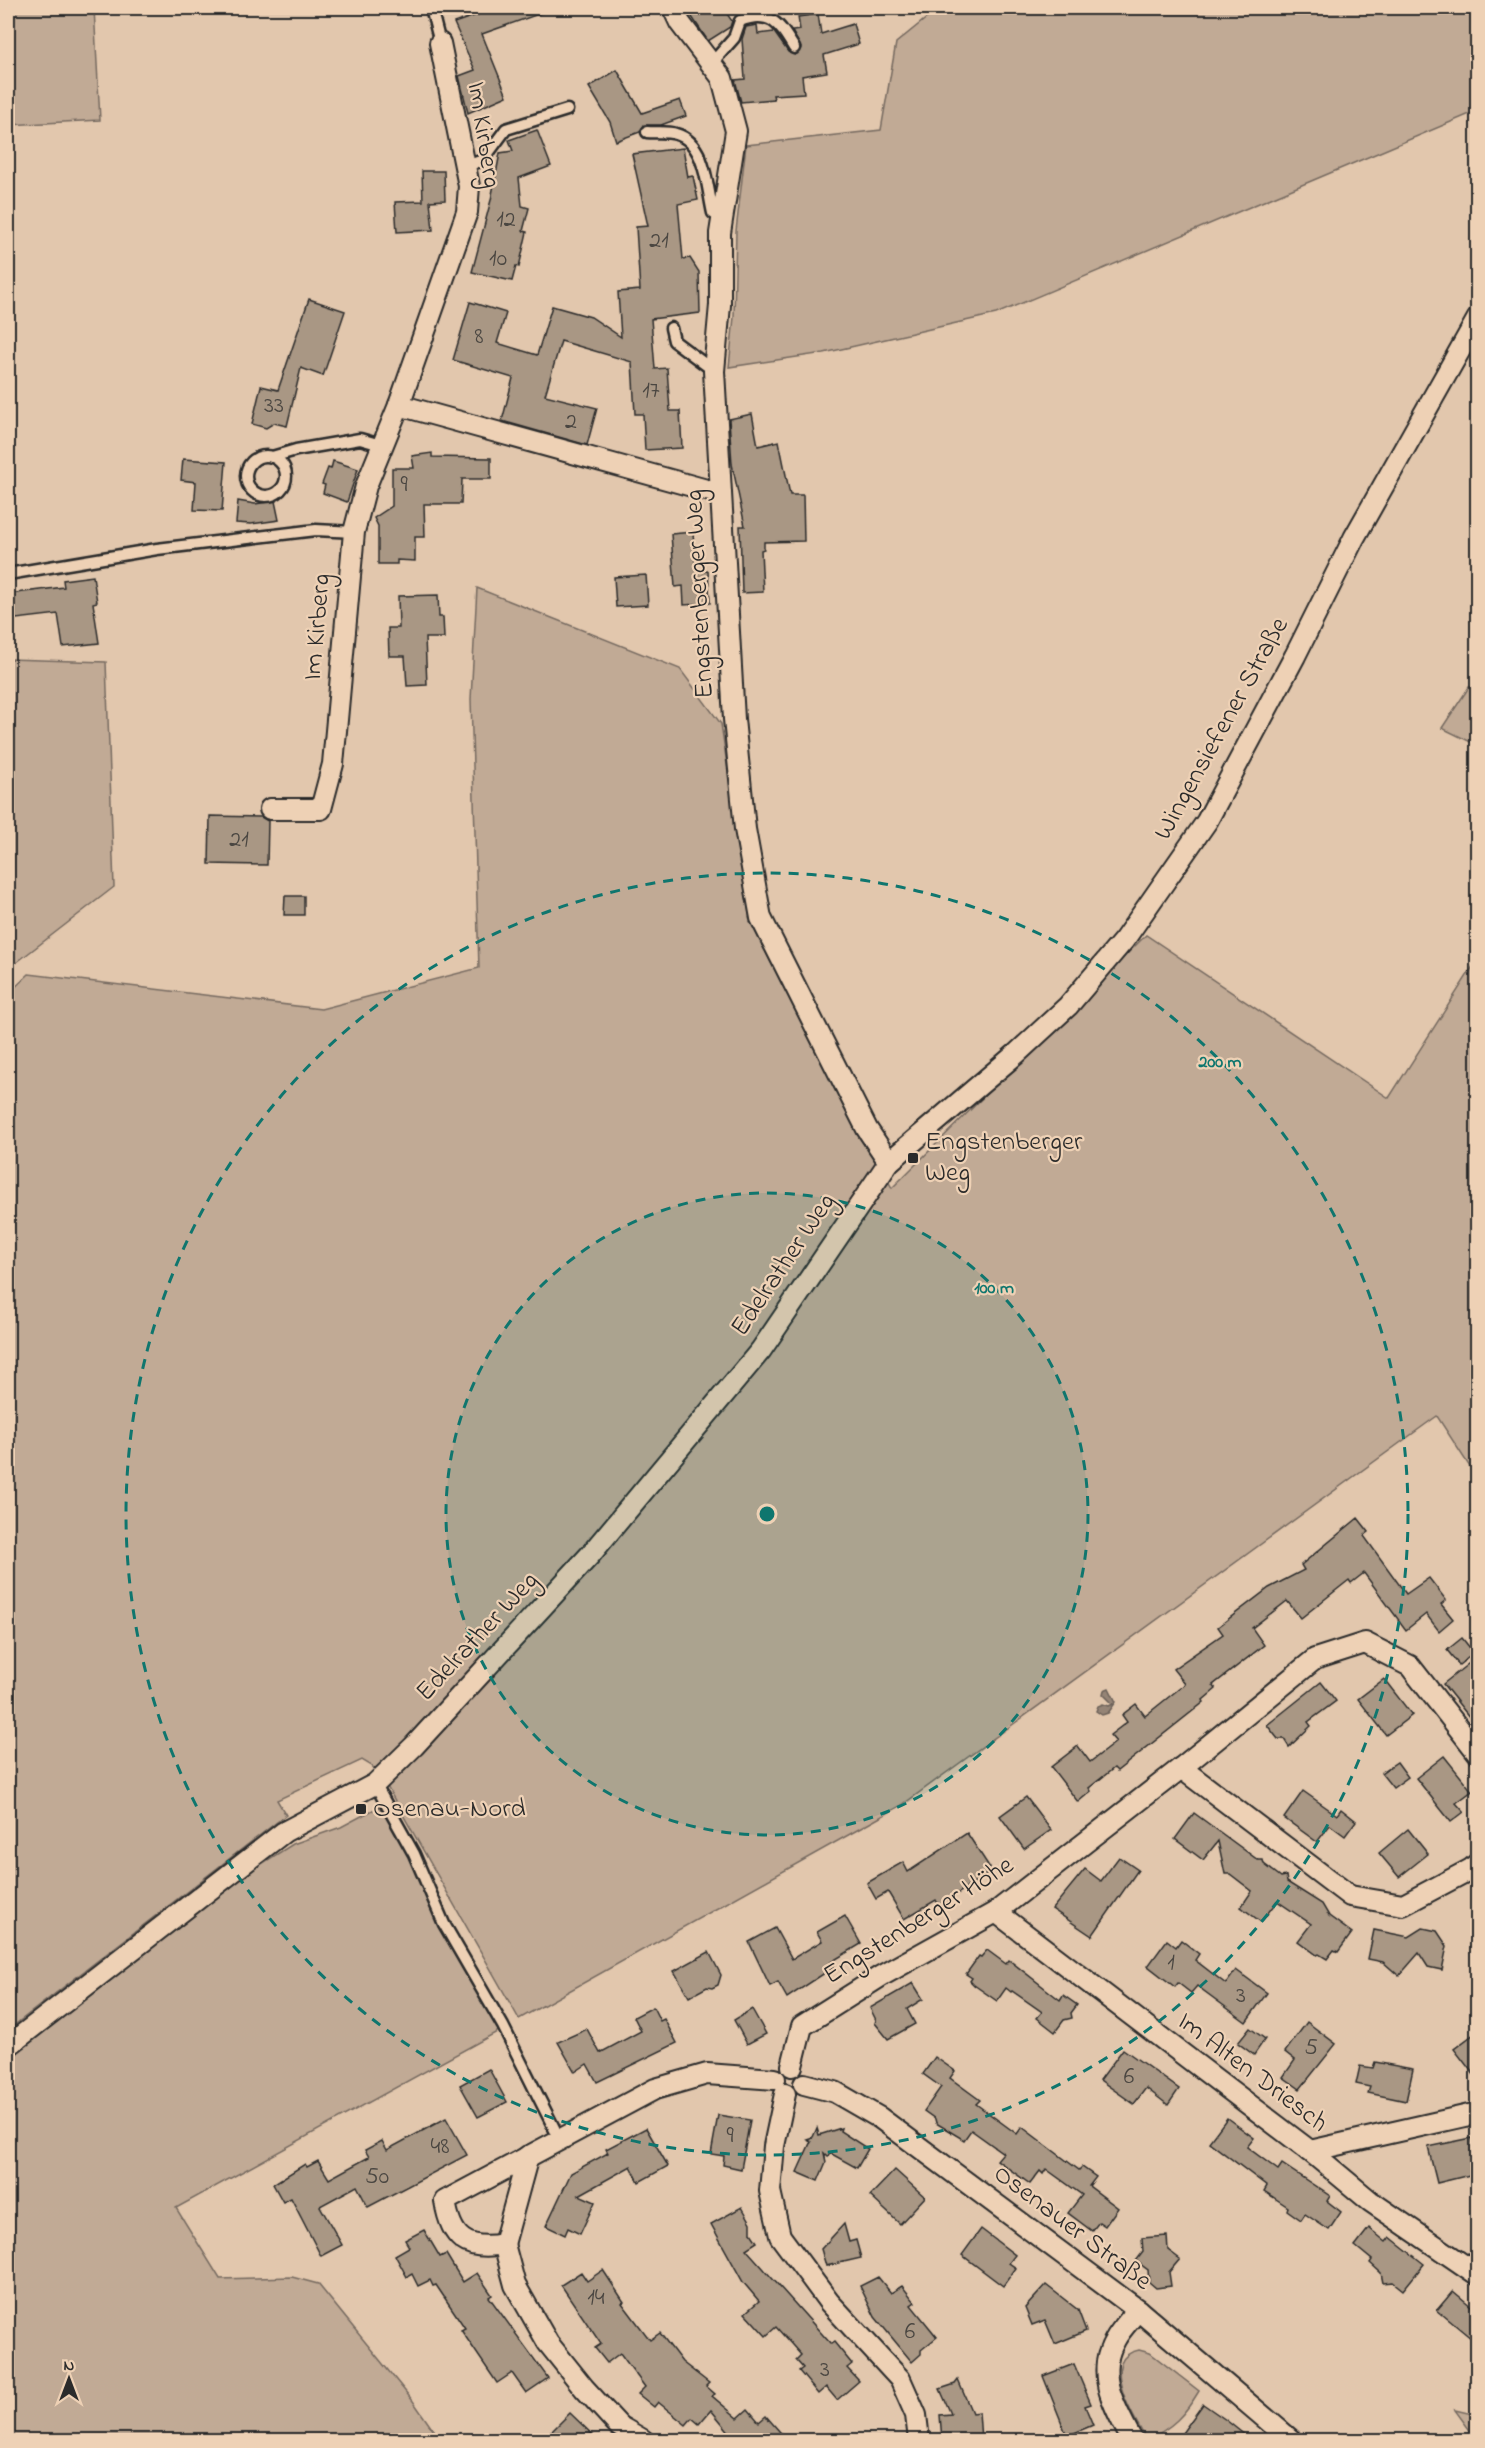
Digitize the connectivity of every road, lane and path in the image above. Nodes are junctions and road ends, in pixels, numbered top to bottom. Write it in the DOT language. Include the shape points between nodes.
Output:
graph roads {
  1 [pos="431,8"];
  2 [pos="674,8"];
  3 [pos="440,43"];
  4 [pos="794,48"];
  5 [pos="711,64"];
  6 [pos="567,110"];
  7 [pos="647,132"];
  8 [pos="464,167"];
  9 [pos="722,219"];
  10 [pos="1478,318"];
  11 [pos="671,328"];
  12 [pos="714,371"];
  13 [pos="399,405"];
  14 [pos="381,445"];
  15 [pos="272,457"];
  16 [pos="721,494"];
  17 [pos="354,532"];
  18 [pos="8,573"];
  19 [pos="270,809"];
  20 [pos="889,1162"];
  21 [pos="1478,1754"];
  22 [pos="1181,1768"];
  23 [pos="375,1784"];
  24 [pos="1478,1863"];
  25 [pos="996,1912"];
  26 [pos="8,2046"];
  27 [pos="792,2066"];
  28 [pos="804,2084"];
  29 [pos="780,2087"];
  30 [pos="1478,2113"];
  31 [pos="560,2140"];
  32 [pos="1310,2151"];
  33 [pos="528,2156"];
  34 [pos="504,2244"];
  35 [pos="1478,2275"];
  36 [pos="1138,2310"];
  37 [pos="643,2440"];
  38 [pos="919,2440"];
  39 [pos="1132,2440"];
  40 [pos="1291,2440"];
  1 -- 3 [label="lane"];
  2 -- 5 [label="street, Engstenberger Weg" via="680,23"];
  3 -- 8 [label="street, Im Kirberg"];
  4 -- 5 [label="lane" via="779,24 769,18 748,18 741,21 734,38"];
  5 -- 9 [label="street, Engstenberger Weg" via="722,78 736,131"];
  6 -- 8 [label="lane" via="506,129 483,159"];
  7 -- 9 [label="lane" via="677,134 698,151 713,213"];
  8 -- 13 [label="street, Im Kirberg" via="469,186 467,212"];
  9 -- 12 [label="street, Engstenberger Weg"];
  10 -- 20 [label="street, Wingensiefener Straße" via="1354,538 1208,821 1124,940 1068,1006"];
  11 -- 12 [label="lane" via="674,341"];
  12 -- 16 [label="street, Engstenberger Weg"];
  13 -- 14 [label="street, Im Kirberg"];
  13 -- 16 [label="street"];
  14 -- 15 [label="lane" via="360,440"];
  14 -- 17 [label="street, Im Kirberg"];
  16 -- 20 [label="street, Engstenberger Weg" via="734,719 745,829 761,918 867,1130"];
  17 -- 18 [label="lane" via="304,531"];
  17 -- 19 [label="street, Im Kirberg" via="333,764 321,809"];
  20 -- 23 [label="street, Edelrather Weg" via="760,1350 590,1555"];
  21 -- 22 [label="street, Engstenberger Höhe" via="1410,1666 1365,1643 1315,1659"];
  22 -- 24 [label="street" via="1350,1896 1403,1905"];
  22 -- 25 [label="street, Engstenberger Höhe"];
  23 -- 26 [label="street, Edelrather Weg" via="284,1832"];
  23 -- 31 [label="lane" via="414,1854 444,1924 503,2026"];
  25 -- 27 [label="street, Engstenberger Höhe" via="881,1976 802,2026"];
  25 -- 32 [label="street, Im Alten Driesch"];
  27 -- 28 [label="street" via="803,2074"];
  27 -- 29 [label="street" via="780,2069"];
  28 -- 29 [label="street" via="797,2093"];
  28 -- 36 [label="street, Osenauer Straße" via="835,2092 880,2118"];
  29 -- 31 [label="street" via="706,2074 655,2089"];
  29 -- 38 [label="street" via="770,2191 780,2236 829,2302 900,2379 916,2415"];
  30 -- 32 [label="street"];
  31 -- 33 [label="street"];
  32 -- 35 [label="street, Im Alten Driesch" via="1370,2201"];
  33 -- 34 [label="street"];
  33 -- 34 [label="street" via="445,2201 448,2220 458,2236 472,2246"];
  34 -- 37 [label="street" via="515,2285 548,2343 619,2426"];
  36 -- 39 [label="street" via="1114,2341 1106,2368 1109,2395"];
  36 -- 40 [label="street, Osenauer Straße"];
}
